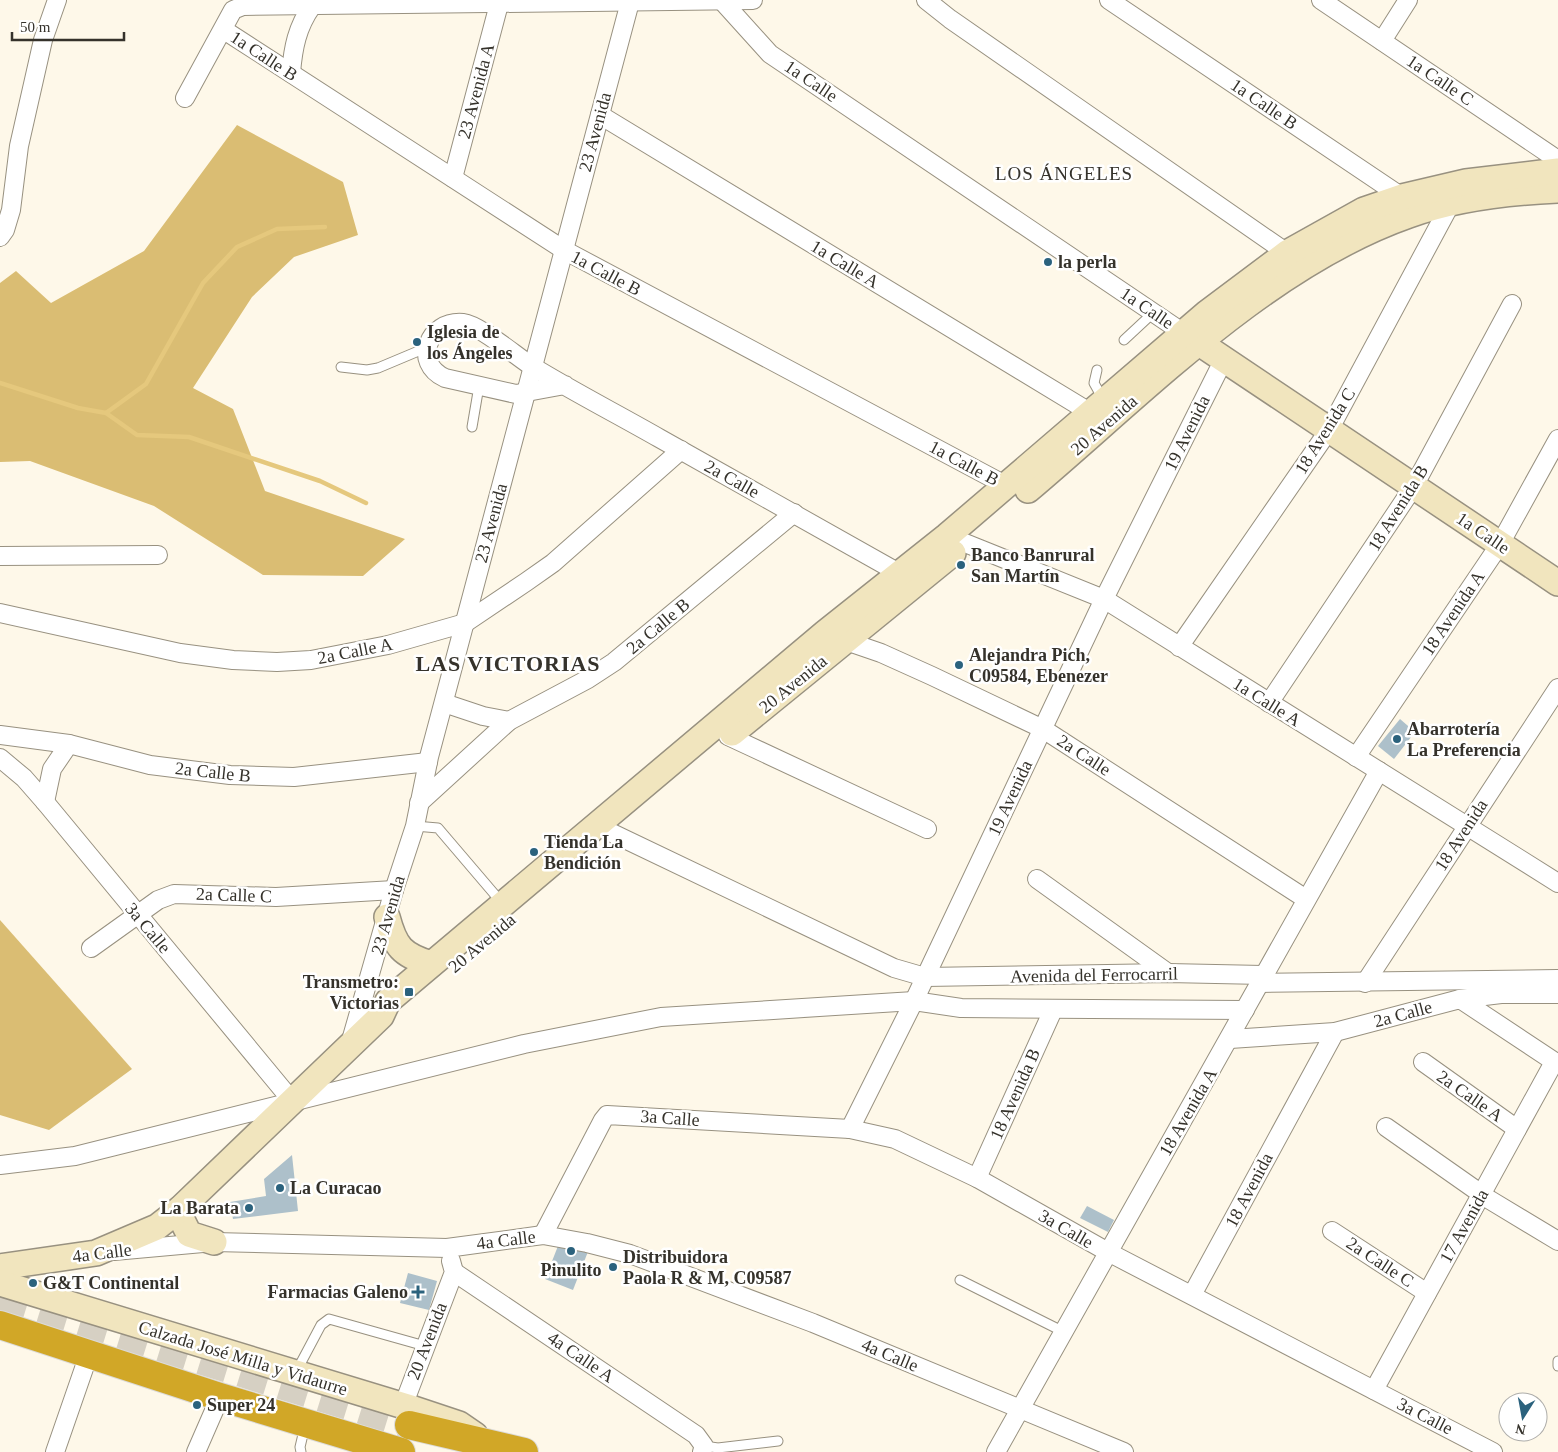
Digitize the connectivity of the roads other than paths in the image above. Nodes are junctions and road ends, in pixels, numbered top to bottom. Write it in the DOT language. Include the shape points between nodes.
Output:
graph roads {
  1 [pos="57,0"];
  2 [pos="753,0"];
  3 [pos="926,0"];
  4 [pos="1109,0"];
  5 [pos="1321,0"];
  6 [pos="1408,0"];
  7 [pos="592,1"];
  8 [pos="638,1"];
  9 [pos="723,2"];
  10 [pos="499,4"];
  11 [pos="312,6"];
  12 [pos="224,30"];
  13 [pos="1382,41"];
  14 [pos="290,73"];
  15 [pos="185,98"];
  16 [pos="600,115"];
  17 [pos="1558,160"];
  18 [pos="1558,171"];
  19 [pos="453,178"];
  20 [pos="1558,190"];
  21 [pos="1452,203"];
  22 [pos="1406,206"];
  23 [pos="0,237"];
  24 [pos="564,250"];
  25 [pos="1287,253"];
  26 [pos="1512,304"];
  27 [pos="1153,313"];
  28 [pos="1192,338"];
  29 [pos="1124,340"];
  30 [pos="428,347"];
  31 [pos="1224,359"];
  32 [pos="341,367"];
  33 [pos="533,367"];
  34 [pos="1097,370"];
  35 [pos="565,385"];
  36 [pos="479,386"];
  37 [pos="526,394"];
  38 [pos="1098,407"];
  39 [pos="472,427"];
  40 [pos="1329,430"];
  41 [pos="1558,439"];
  42 [pos="681,450"];
  43 [pos="1007,486"];
  44 [pos="1414,486"];
  45 [pos="794,513"];
  46 [pos="965,543"];
  47 [pos="1500,544"];
  48 [pos="158,554"];
  49 [pos="0,556"];
  50 [pos="900,574"];
  51 [pos="1558,583"];
  52 [pos="1104,599"];
  53 [pos="0,613"];
  54 [pos="465,623"];
  55 [pos="846,641"];
  56 [pos="1179,647"];
  57 [pos="1558,688"];
  58 [pos="444,703"];
  59 [pos="1269,703"];
  60 [pos="509,721"];
  61 [pos="1043,729"];
  62 [pos="0,735"];
  63 [pos="728,736"];
  64 [pos="68,744"];
  65 [pos="1356,757"];
  66 [pos="0,758"];
  67 [pos="428,762"];
  68 [pos="1379,771"];
  69 [pos="45,802"];
  70 [pos="419,803"];
  71 [pos="415,826"];
  72 [pos="1466,826"];
  73 [pos="927,829"];
  74 [pos="604,830"];
  75 [pos="1037,879"];
  76 [pos="1558,883"];
  77 [pos="394,890"];
  78 [pos="1306,899"];
  79 [pos="503,904"];
  80 [pos="137,916"];
  81 [pos="387,917"];
  82 [pos="91,948"];
  83 [pos="431,964"];
  84 [pos="1168,974"];
  85 [pos="925,977"];
  86 [pos="1261,979"];
  87 [pos="1558,979"];
  88 [pos="1364,983"];
  89 [pos="1558,994"];
  90 [pos="1460,999"];
  91 [pos="914,1001"];
  92 [pos="1053,1010"];
  93 [pos="1245,1010"];
  94 [pos="381,1016"];
  95 [pos="1335,1032"];
  96 [pos="1230,1039"];
  97 [pos="350,1044"];
  98 [pos="1423,1062"];
  99 [pos="1556,1063"];
  100 [pos="293,1102"];
  101 [pos="1386,1128"];
  102 [pos="850,1129"];
  103 [pos="1517,1129"];
  104 [pos="0,1165"];
  105 [pos="977,1178"];
  106 [pos="1482,1193"];
  107 [pos="180,1209"];
  108 [pos="1332,1231"];
  109 [pos="543,1235"];
  110 [pos="1558,1241"];
  111 [pos="214,1242"];
  112 [pos="447,1248"];
  113 [pos="1108,1252"];
  114 [pos="96,1253"];
  115 [pos="56,1259"];
  116 [pos="0,1267"];
  117 [pos="454,1272"];
  118 [pos="960,1280"];
  119 [pos="0,1283"];
  120 [pos="1427,1292"];
  121 [pos="39,1295"];
  122 [pos="1192,1295"];
  123 [pos="0,1325"];
  124 [pos="1064,1332"];
  125 [pos="425,1346"];
  126 [pos="89,1354"];
  127 [pos="1558,1361"];
  128 [pos="1558,1366"];
  129 [pos="296,1374"];
  130 [pos="1374,1390"];
  131 [pos="220,1397"];
  132 [pos="1021,1410"];
  133 [pos="406,1415"];
  134 [pos="306,1423"];
  135 [pos="778,1440"];
  136 [pos="703,1449"];
  137 [pos="389,1450"];
  138 [pos="1490,1451"];
  139 [pos="55,1452"];
  140 [pos="196,1452"];
  141 [pos="301,1452"];
  142 [pos="524,1452"];
  143 [pos="996,1452"];
  144 [pos="1124,1452"];
  1 -- 23 [label="street" via="43,40 20,146 11,210"];
  2 -- 9 [label="street"];
  3 -- 25 [label="street"];
  4 -- 22 [label="street, 1a Calle B"];
  5 -- 13 [label="street, 1a Calle C"];
  6 -- 13 [label="street"];
  7 -- 8 [label="street"];
  7 -- 10 [label="street"];
  8 -- 9 [label="street"];
  8 -- 16 [label="street, 23 Avenida"];
  9 -- 27 [label="street, 1a Calle" via="770,54"];
  10 -- 11 [label="street"];
  10 -- 19 [label="street, 23 Avenida A"];
  11 -- 12 [label="street" via="236,8"];
  11 -- 14 [label="street" via="302,20 293,47"];
  12 -- 14 [label="street, 1a Calle B"];
  12 -- 15 [label="street"];
  13 -- 17 [label="street, 1a Calle C"];
  14 -- 19 [label="street, 1a Calle B"];
  16 -- 24 [label="street, 23 Avenida"];
  16 -- 38 [label="street, 1a Calle A"];
  18 -- 22 [label="street" via="1466,182"];
  19 -- 24 [label="street, 1a Calle B"];
  20 -- 21 [label="street"];
  21 -- 22 [label="street"];
  21 -- 40 [label="street, 18 Avenida C"];
  22 -- 25 [label="street" via="1364,210"];
  22 -- 28 [label="street" via="1371,231 1318,259"];
  24 -- 33 [label="street, 23 Avenida"];
  24 -- 43 [label="street, 1a Calle B"];
  25 -- 28 [label="street" via="1206,313"];
  26 -- 44 [label="street, 18 Avenida B"];
  27 -- 28 [label="street, 1a Calle"];
  27 -- 29 [label="lane"];
  28 -- 31 [label="street, 1a Calle"];
  28 -- 38 [label="street, 20 Avenida"];
  28 -- 46 [label="street, 20 Avenida"];
  30 -- 32 [label="lane" via="378,368"];
  30 -- 33 [label="street, 2a Calle" via="437,328 447,324 467,324"];
  30 -- 36 [label="street" via="428,363 437,375"];
  31 -- 40 [label="street, 1a Calle"];
  31 -- 52 [label="street, 19 Avenida"];
  33 -- 35 [label="street, 2a Calle"];
  33 -- 37 [label="street, 23 Avenida"];
  34 -- 38 [label="lane" via="1094,383"];
  35 -- 37 [label="street"];
  35 -- 42 [label="street, 2a Calle"];
  36 -- 37 [label="street"];
  36 -- 39 [label="lane"];
  37 -- 54 [label="street, 23 Avenida"];
  38 -- 43 [label="street, 20 Avenida"];
  40 -- 44 [label="street, 1a Calle"];
  40 -- 56 [label="street, 18 Avenida C"];
  41 -- 47 [label="street, 18 Avenida A"];
  42 -- 45 [label="street, 2a Calle"];
  42 -- 54 [label="street, 2a Calle A" via="553,562"];
  43 -- 50 [label="street, 20 Avenida"];
  44 -- 47 [label="street, 1a Calle"];
  44 -- 59 [label="street, 18 Avenida B"];
  45 -- 50 [label="street, 2a Calle"];
  45 -- 60 [label="street, 2a Calle B" via="614,662"];
  46 -- 52 [label="street, 1a Calle A"];
  46 -- 55 [label="street, 20 Avenida"];
  47 -- 51 [label="street, 1a Calle"];
  47 -- 65 [label="street, 18 Avenida A"];
  48 -- 49 [label="street"];
  50 -- 74 [label="street, 20 Avenida" via="711,728"];
  52 -- 56 [label="street, 1a Calle A"];
  52 -- 61 [label="street, 19 Avenida"];
  53 -- 54 [label="street, 2a Calle A" via="189,654 256,662 335,657"];
  54 -- 58 [label="street, 23 Avenida"];
  55 -- 61 [label="street, 2a Calle" via="915,668"];
  55 -- 63 [label="street, 20 Avenida"];
  56 -- 59 [label="street, 1a Calle A"];
  57 -- 72 [label="street, 18 Avenida"];
  58 -- 60 [label="street"];
  58 -- 67 [label="street, 23 Avenida"];
  59 -- 65 [label="street, 1a Calle A"];
  60 -- 70 [label="street, 2a Calle B"];
  61 -- 78 [label="street, 2a Calle"];
  61 -- 85 [label="street, 19 Avenida"];
  62 -- 64 [label="street, 2a Calle B"];
  63 -- 73 [label="street"];
  63 -- 74 [label="street, 20 Avenida"];
  64 -- 67 [label="street, 2a Calle B" via="150,765 262,777 294,777"];
  64 -- 69 [label="street" via="52,769"];
  65 -- 68 [label="street, 1a Calle A"];
  66 -- 69 [label="street, 3a Calle"];
  67 -- 70 [label="street, 23 Avenida"];
  68 -- 72 [label="street, 1a Calle A"];
  68 -- 78 [label="street, 18 Avenida A"];
  69 -- 80 [label="street, 3a Calle"];
  70 -- 71 [label="street, 23 Avenida"];
  71 -- 77 [label="street, 23 Avenida"];
  71 -- 79 [label="lane" via="438,828"];
  72 -- 76 [label="street, 1a Calle A"];
  72 -- 88 [label="street, 18 Avenida"];
  74 -- 79 [label="street, 20 Avenida"];
  74 -- 85 [label="street" via="894,968"];
  74 -- 94 [label="street, 20 Avenida" via="415,998 400,1010"];
  75 -- 84 [label="street"];
  77 -- 80 [label="street, 2a Calle C" via="276,897 183,893 164,896"];
  77 -- 81 [label="street, 23 Avenida"];
  78 -- 86 [label="street, 18 Avenida A"];
  79 -- 83 [label="street, 20 Avenida"];
  80 -- 82 [label="street, 2a Calle C"];
  80 -- 100 [label="street, 3a Calle"];
  81 -- 83 [label="street" via="393,940 409,957"];
  81 -- 97 [label="street, 23 Avenida"];
  83 -- 94 [label="street, 20 Avenida" via="388,1001"];
  84 -- 85 [label="street, Avenida del Ferrocarril"];
  84 -- 86 [label="street, Avenida del Ferrocarril"];
  85 -- 91 [label="street, 19 Avenida"];
  86 -- 88 [label="street, Avenida del Ferrocarril"];
  86 -- 93 [label="street, 18 Avenida A"];
  87 -- 88 [label="street, Avenida del Ferrocarril"];
  89 -- 90 [label="street" via="1501,994"];
  90 -- 95 [label="street, 2a Calle"];
  90 -- 99 [label="street"];
  91 -- 92 [label="street, Avenida del Ferrocarril" via="962,1008"];
  91 -- 100 [label="street, Avenida del Ferrocarril" via="661,1017 524,1044"];
  91 -- 102 [label="street, 19 Avenida"];
  92 -- 93 [label="street, Avenida del Ferrocarril"];
  92 -- 105 [label="street, 18 Avenida B"];
  93 -- 96 [label="street, 18 Avenida A"];
  94 -- 97 [label="street, 20 Avenida"];
  95 -- 96 [label="street, 2a Calle"];
  95 -- 122 [label="street, 18 Avenida"];
  96 -- 113 [label="street, 18 Avenida A"];
  97 -- 100 [label="street, 20 Avenida"];
  98 -- 103 [label="street, 2a Calle A"];
  99 -- 103 [label="street, 17 Avenida"];
  100 -- 104 [label="street, Avenida del Ferrocarril" via="75,1156"];
  100 -- 107 [label="street, 20 Avenida"];
  101 -- 106 [label="street"];
  102 -- 105 [label="street, 3a Calle" via="895,1139"];
  102 -- 109 [label="street, 3a Calle" via="619,1114 607,1116"];
  103 -- 106 [label="street, 17 Avenida"];
  105 -- 113 [label="street, 3a Calle"];
  106 -- 110 [label="street"];
  106 -- 120 [label="street, 17 Avenida"];
  107 -- 111 [label="street" via="189,1234"];
  107 -- 114 [label="street, 20 Avenida" via="157,1227"];
  108 -- 120 [label="street, 2a Calle C"];
  109 -- 112 [label="street, 4a Calle"];
  109 -- 132 [label="street, 4a Calle" via="639,1258 813,1323"];
  111 -- 112 [label="street, 4a Calle"];
  111 -- 114 [label="street, 4a Calle"];
  112 -- 117 [label="street"];
  113 -- 122 [label="street, 3a Calle"];
  113 -- 124 [label="street, 18 Avenida A"];
  114 -- 115 [label="street, 4a Calle"];
  115 -- 116 [label="street, 4a Calle"];
  115 -- 121 [label="street" via="39,1285"];
  117 -- 125 [label="street, 20 Avenida"];
  117 -- 136 [label="street, 4a Calle A" via="696,1434"];
  118 -- 124 [label="lane"];
  119 -- 121 [label="street, Calzada José Milla y Vidaurre"];
  120 -- 130 [label="street, 17 Avenida"];
  121 -- 129 [label="street, Calzada José Milla y Vidaurre"];
  122 -- 130 [label="street, 3a Calle"];
  123 -- 126 [label="highway"];
  124 -- 132 [label="street, 18 Avenida A"];
  125 -- 129 [label="lane" via="329,1319 322,1324"];
  125 -- 133 [label="street, 20 Avenida"];
  126 -- 131 [label="highway"];
  126 -- 139 [label="street"];
  127 -- 128 [label="lane"];
  129 -- 133 [label="street, Calzada José Milla y Vidaurre"];
  130 -- 138 [label="street, 3a Calle"];
  131 -- 134 [label="highway"];
  131 -- 140 [label="street"];
  132 -- 143 [label="street, 18 Avenida A"];
  132 -- 144 [label="street, 4a Calle"];
  133 -- 142 [label="highway, Calzada José Milla y Vidaurre"];
  134 -- 137 [label="highway"];
  134 -- 141 [label="lane"];
  135 -- 136 [label="lane"];
}
